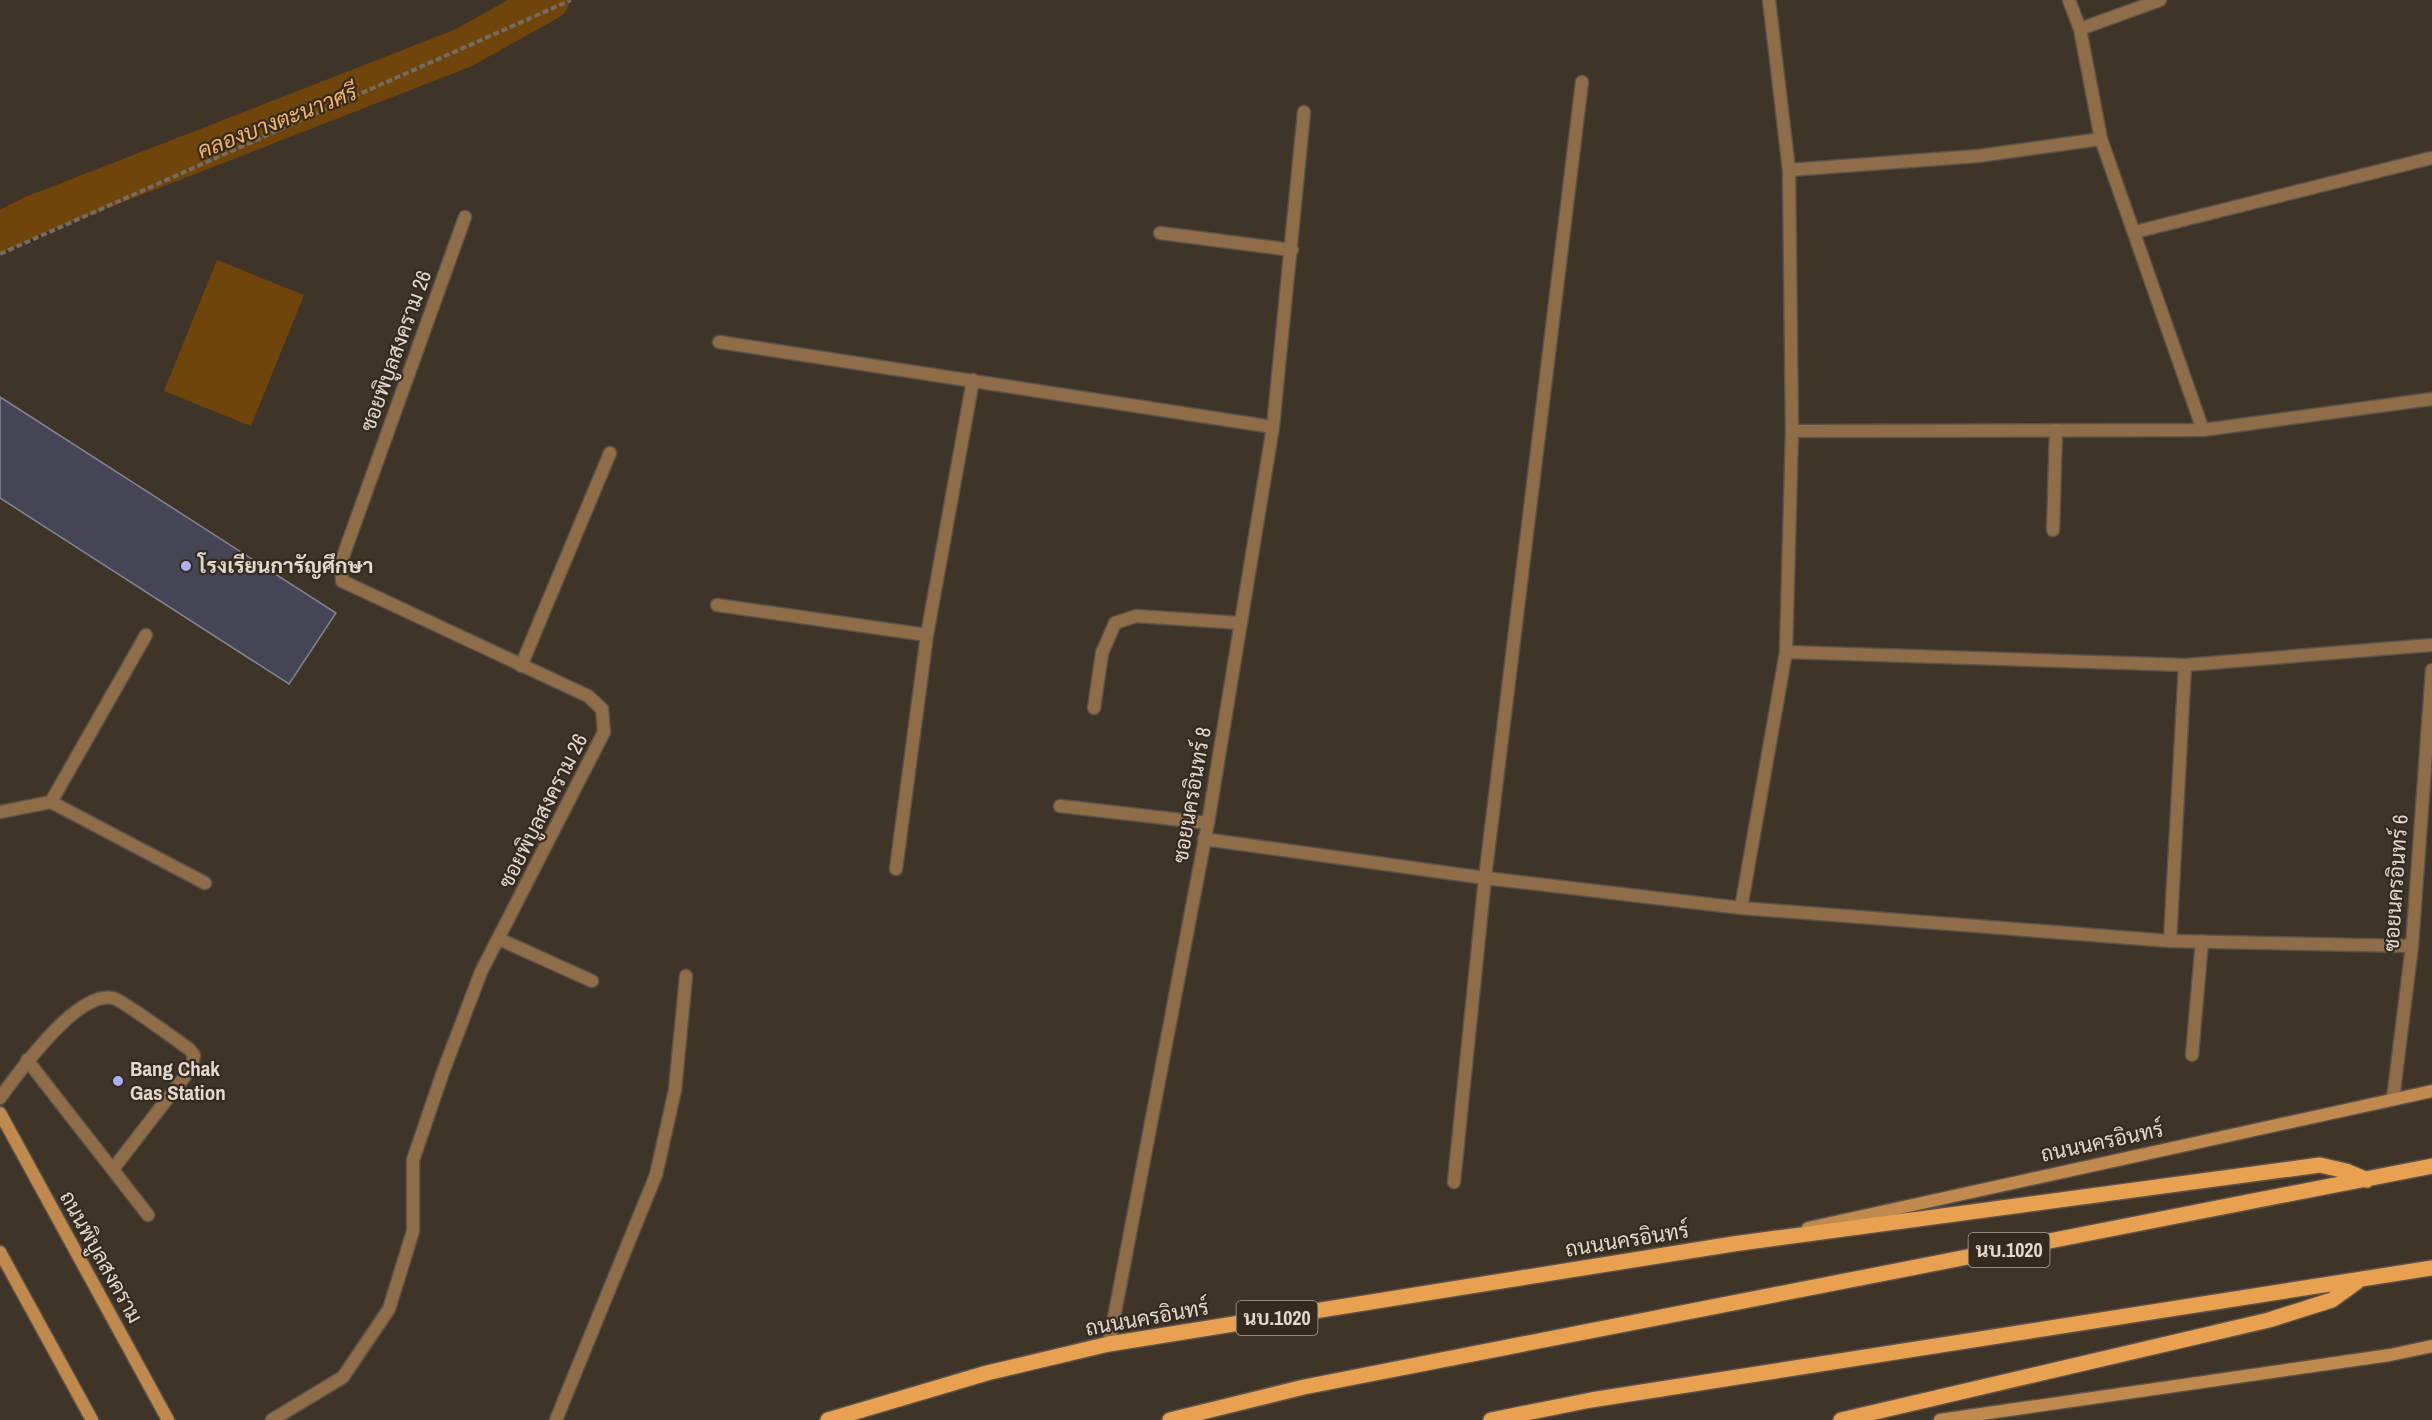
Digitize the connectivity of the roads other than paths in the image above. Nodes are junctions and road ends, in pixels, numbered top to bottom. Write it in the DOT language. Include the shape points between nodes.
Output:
graph roads {
  1 [pos="1769,0"];
  2 [pos="2069,0"];
  3 [pos="2160,0"];
  4 [pos="2080,29"];
  5 [pos="1582,82"];
  6 [pos="1304,112"];
  7 [pos="2101,139"];
  8 [pos="2431,158"];
  9 [pos="1789,170"];
  10 [pos="465,217"];
  11 [pos="2135,232"];
  12 [pos="1160,233"];
  13 [pos="1292,250"];
  14 [pos="719,342"];
  15 [pos="973,381"];
  16 [pos="2432,399"];
  17 [pos="1273,427"];
  18 [pos="2056,430"];
  19 [pos="2203,430"];
  20 [pos="1792,431"];
  21 [pos="610,453"];
  22 [pos="2053,530"];
  23 [pos="717,605"];
  24 [pos="1241,623"];
  25 [pos="146,635"];
  26 [pos="927,635"];
  27 [pos="2432,645"];
  28 [pos="1786,652"];
  29 [pos="2185,665"];
  30 [pos="521,666"];
  31 [pos="2432,670"];
  32 [pos="1094,708"];
  33 [pos="51,802"];
  34 [pos="1060,806"];
  35 [pos="0,812"];
  36 [pos="1208,823"];
  37 [pos="1204,839"];
  38 [pos="896,869"];
  39 [pos="1485,878"];
  40 [pos="205,883"];
  41 [pos="1741,908"];
  42 [pos="499,939"];
  43 [pos="2170,941"];
  44 [pos="2202,941"];
  45 [pos="2412,946"];
  46 [pos="686,976"];
  47 [pos="592,981"];
  48 [pos="2192,1055"];
  49 [pos="27,1060"];
  50 [pos="2432,1091"];
  51 [pos="0,1098"];
  52 [pos="2393,1099"];
  53 [pos="0,1113"];
  54 [pos="2432,1166"];
  55 [pos="113,1170"];
  56 [pos="2367,1180"];
  57 [pos="1454,1182"];
  58 [pos="148,1215"];
  59 [pos="1733,1244"];
  60 [pos="0,1252"];
  61 [pos="2432,1268"];
  62 [pos="2359,1280"];
  63 [pos="1109,1344"];
  64 [pos="2432,1346"];
  65 [pos="92,1420"];
  66 [pos="168,1420"];
  67 [pos="272,1420"];
  68 [pos="556,1420"];
  69 [pos="828,1420"];
  70 [pos="1170,1420"];
  71 [pos="1491,1420"];
  72 [pos="1841,1420"];
  73 [pos="1940,1420"];
  1 -- 9 [label="street"];
  2 -- 4 [label="street"];
  3 -- 4 [label="street"];
  4 -- 7 [label="street"];
  5 -- 39 [label="street"];
  6 -- 13 [label="street, ซอยนครอินทร์ 8"];
  7 -- 9 [label="street" via="1978,156"];
  7 -- 11 [label="street"];
  8 -- 11 [label="street"];
  9 -- 20 [label="street"];
  10 -- 30 [label="street, ซอยพิบูลสงคราม 26" via="341,562 342,581"];
  11 -- 19 [label="street"];
  12 -- 13 [label="street"];
  13 -- 17 [label="street, ซอยนครอินทร์ 8"];
  14 -- 15 [label="street"];
  15 -- 17 [label="street"];
  15 -- 26 [label="street"];
  16 -- 19 [label="street"];
  17 -- 24 [label="street, ซอยนครอินทร์ 8"];
  18 -- 19 [label="street"];
  18 -- 20 [label="street"];
  18 -- 22 [label="street"];
  20 -- 28 [label="street"];
  21 -- 30 [label="street"];
  23 -- 26 [label="street"];
  24 -- 32 [label="street" via="1136,616 1115,623 1102,653"];
  24 -- 36 [label="street, ซอยนครอินทร์ 8"];
  25 -- 33 [label="street"];
  26 -- 38 [label="street"];
  27 -- 29 [label="street"];
  28 -- 29 [label="street"];
  28 -- 41 [label="street"];
  29 -- 43 [label="street"];
  30 -- 42 [label="street, ซอยพิบูลสงคราม 26" via="588,696 602,709 604,732"];
  31 -- 45 [label="street, ซอยนครอินทร์ 6"];
  33 -- 35 [label="street"];
  33 -- 40 [label="street"];
  34 -- 36 [label="street"];
  36 -- 37 [label="street, ซอยนครอินทร์ 8"];
  37 -- 39 [label="street"];
  37 -- 63 [label="street, ซอยนครอินทร์ 8"];
  39 -- 41 [label="street"];
  39 -- 57 [label="street"];
  41 -- 43 [label="street"];
  42 -- 47 [label="street"];
  42 -- 67 [label="street, ซอยพิบูลสงคราม 26" via="443,1072 413,1160 413,1231 389,1309 343,1377"];
  43 -- 44 [label="street"];
  44 -- 45 [label="street"];
  44 -- 48 [label="street"];
  45 -- 52 [label="street, ซอยนครอินทร์ 6"];
  46 -- 68 [label="street" via="675,1090 656,1175"];
  49 -- 51 [label="street"];
  49 -- 55 [label="street"];
  49 -- 55 [label="street" via="80,1007 95,999 113,998 194,1055 192,1067"];
  50 -- 52 [label="main road, ถนนนครอินทร์ / นบ.1020"];
  52 -- 59 [label="main road, ถนนนครอินทร์ / นบ.1020"];
  53 -- 66 [label="main road, ถนนพิบูลสงคราม"];
  54 -- 56 [label="main road, นบ.1020"];
  55 -- 58 [label="street"];
  56 -- 59 [label="main road" via="2320,1165"];
  56 -- 70 [label="main road, นบ.1020" via="1304,1388"];
  59 -- 63 [label="main road, ถนนนครอินทร์ / นบ.1020"];
  60 -- 65 [label="main road"];
  61 -- 62 [label="main road"];
  62 -- 71 [label="main road" via="1591,1400"];
  62 -- 72 [label="main road" via="2332,1300 2269,1320"];
  63 -- 69 [label="main road, ถนนนครอินทร์ / นบ.1020" via="987,1373"];
  64 -- 73 [label="main road"];
}
